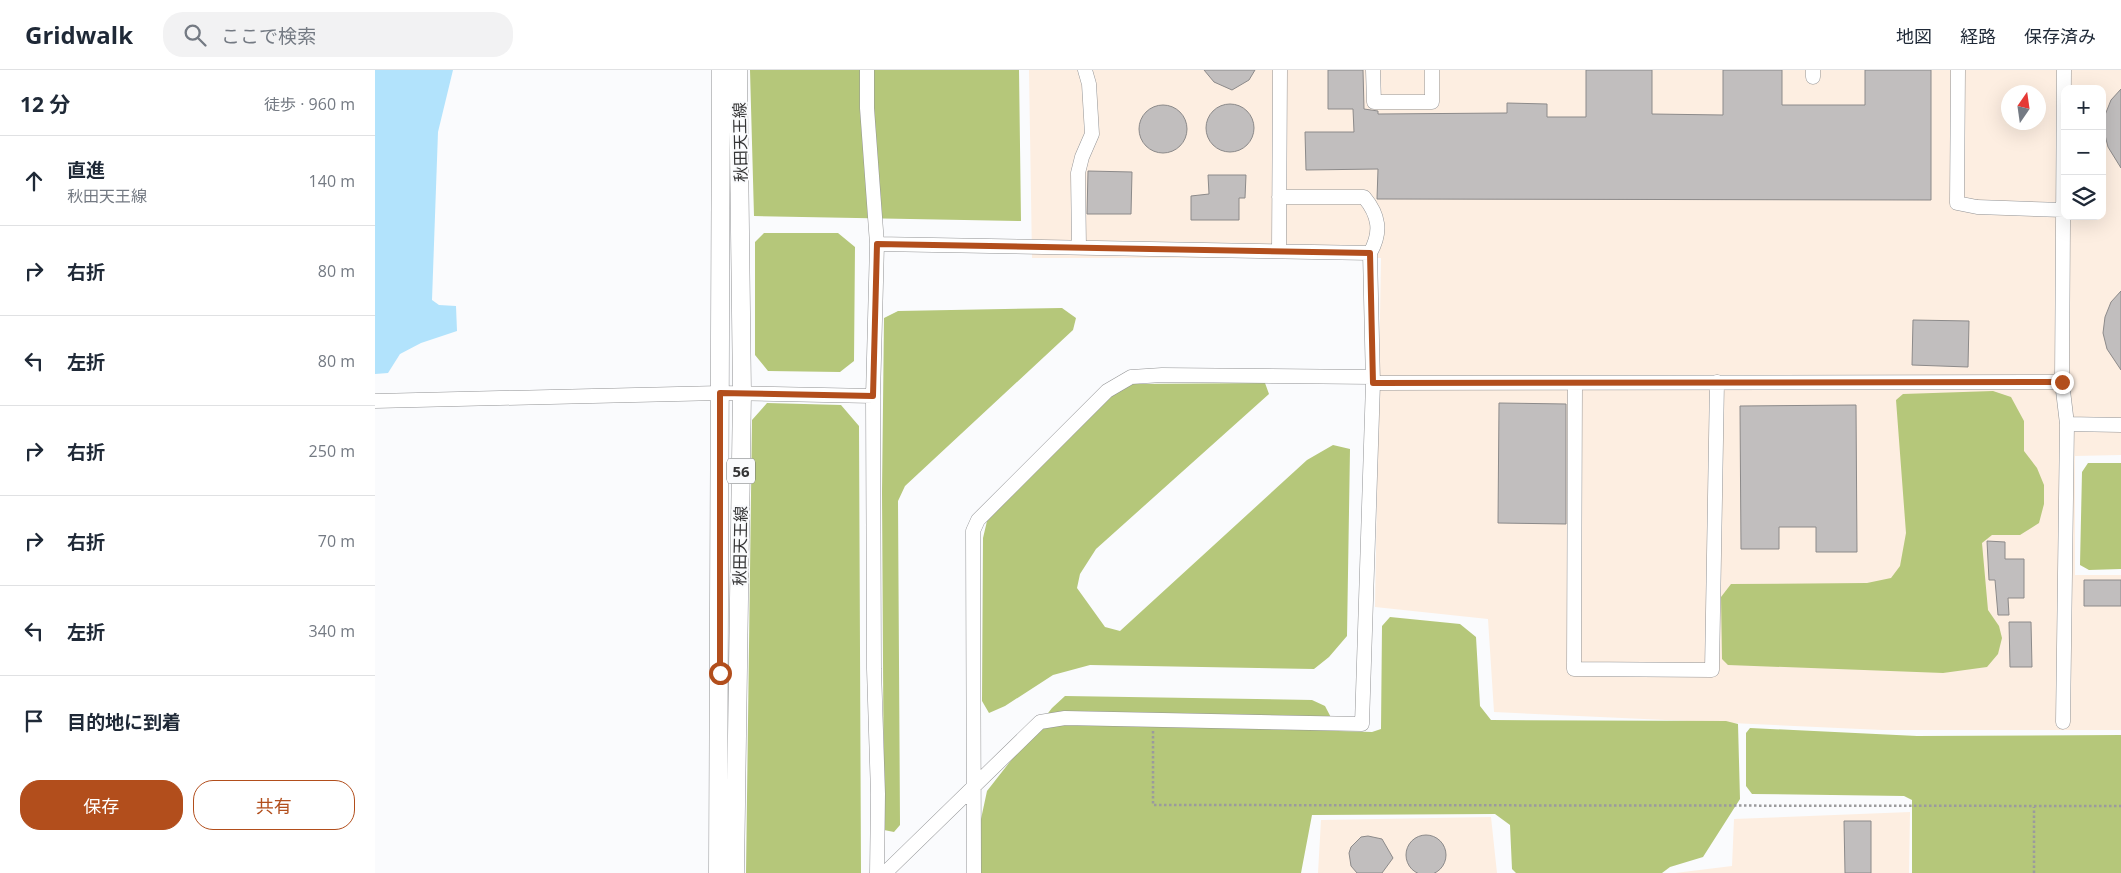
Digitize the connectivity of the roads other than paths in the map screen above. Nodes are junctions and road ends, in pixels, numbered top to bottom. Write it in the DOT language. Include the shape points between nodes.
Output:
graph roads {
  1 [pos="721,70"];
  2 [pos="738,70"];
  3 [pos="867,70"];
  4 [pos="1085,70"];
  5 [pos="1280,70"];
  6 [pos="1373,70"];
  7 [pos="1432,70"];
  8 [pos="1958,70"];
  9 [pos="2064,70"];
  10 [pos="2063,175"];
  11 [pos="1279,197"];
  12 [pos="2061,210"];
  13 [pos="2063,220"];
  14 [pos="877,244"];
  15 [pos="1079,248"];
  16 [pos="1279,251"];
  17 [pos="1370,253"];
  18 [pos="1373,380"];
  19 [pos="1717,382"];
  20 [pos="2062,382"];
  21 [pos="1575,383"];
  22 [pos="720,393"];
  23 [pos="742,393"];
  24 [pos="873,396"];
  25 [pos="375,401"];
  26 [pos="2067,424"];
  27 [pos="2121,425"];
  28 [pos="2063,722"];
  29 [pos="973,788"];
  30 [pos="718,873"];
  31 [pos="735,873"];
  32 [pos="877,873"];
  33 [pos="885,873"];
  34 [pos="974,873"];
  1 -- 22 [label="main road, 秋田天王線 / 56"];
  2 -- 23 [label="main road, 秋田天王線 / 56"];
  3 -- 14 [label="lane"];
  4 -- 15 [label="lane" via="1089,84 1091,134 1078,173"];
  5 -- 11 [label="lane"];
  6 -- 7 [label="lane" via="1373,102 1432,102"];
  8 -- 12 [label="lane" via="1957,203 1977,207"];
  9 -- 10 [label="lane"];
  11 -- 16 [label="lane"];
  11 -- 17 [label="lane" via="1364,197 1376,211 1377,241"];
  13 -- 20 [label="lane"];
  14 -- 15 [label="lane"];
  14 -- 24 [label="lane"];
  15 -- 16 [label="lane"];
  16 -- 17 [label="lane"];
  17 -- 18 [label="lane"];
  18 -- 21 [label="lane"];
  18 -- 29 [label="lane" via="1131,377 1107,391 978,520 973,531"];
  18 -- 29 [label="lane" via="1362,724 1065,718 1040,722"];
  19 -- 20 [label="lane"];
  19 -- 21 [label="lane"];
  19 -- 21 [label="lane" via="1712,670 1574,669"];
  20 -- 26 [label="lane"];
  22 -- 23 [label="lane"];
  22 -- 25 [label="lane"];
  22 -- 30 [label="main road, 秋田天王線 / 56"];
  23 -- 24 [label="lane"];
  23 -- 31 [label="main road, 秋田天王線 / 56"];
  24 -- 32 [label="lane"];
  26 -- 27 [label="lane"];
  26 -- 28 [label="lane"];
  29 -- 33 [label="lane"];
  29 -- 34 [label="lane"];
}
